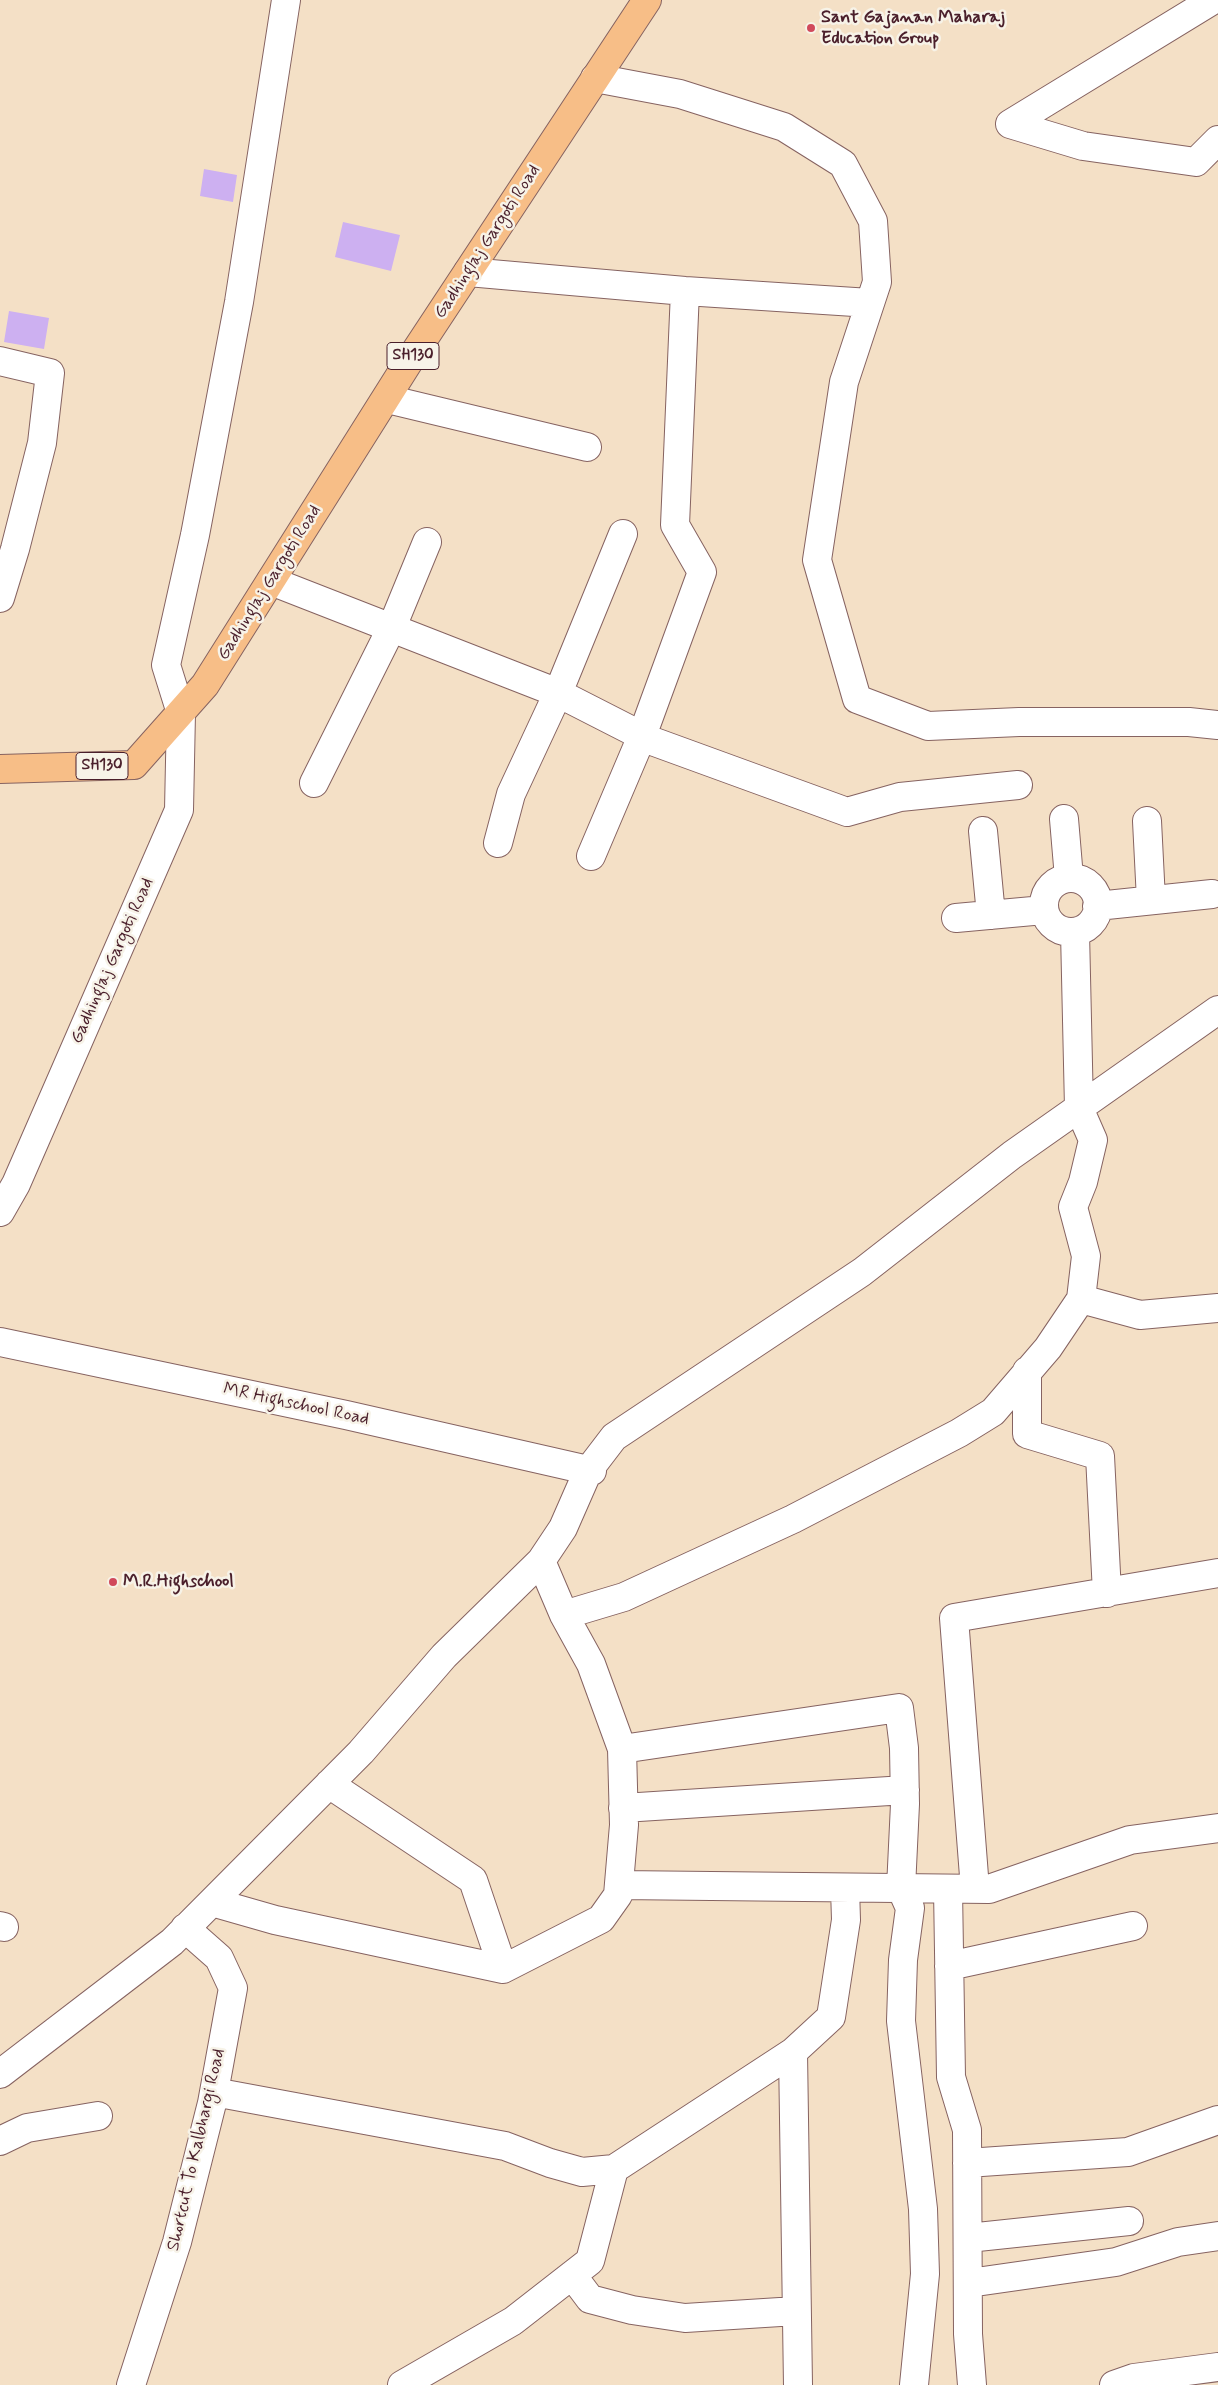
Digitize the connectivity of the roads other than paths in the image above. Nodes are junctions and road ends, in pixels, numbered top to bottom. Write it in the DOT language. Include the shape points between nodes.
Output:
graph roads {
  1 [pos="286,0"];
  2 [pos="647,0"];
  3 [pos="1213,0"];
  4 [pos="595,78"];
  5 [pos="1218,140"];
  6 [pos="468,272"];
  7 [pos="684,291"];
  8 [pos="870,303"];
  9 [pos="0,361"];
  10 [pos="387,399"];
  11 [pos="587,447"];
  12 [pos="623,534"];
  13 [pos="427,542"];
  14 [pos="271,582"];
  15 [pos="0,598"];
  16 [pos="392,627"];
  17 [pos="558,693"];
  18 [pos="181,712"];
  19 [pos="1218,725"];
  20 [pos="642,736"];
  21 [pos="0,769"];
  22 [pos="314,783"];
  23 [pos="1018,785"];
  24 [pos="1064,819"];
  25 [pos="1147,822"];
  26 [pos="984,832"];
  27 [pos="498,843"];
  28 [pos="591,856"];
  29 [pos="1069,878"];
  30 [pos="1212,894"];
  31 [pos="1151,900"];
  32 [pos="1097,906"];
  33 [pos="1044,910"];
  34 [pos="991,915"];
  35 [pos="956,918"];
  36 [pos="1075,932"];
  37 [pos="1218,1010"];
  38 [pos="1078,1108"];
  39 [pos="0,1212"];
  40 [pos="1082,1299"];
  41 [pos="1218,1308"];
  42 [pos="0,1342"];
  43 [pos="1028,1371"];
  44 [pos="590,1471"];
  45 [pos="541,1561"];
  46 [pos="1218,1573"];
  47 [pos="1107,1592"];
  48 [pos="564,1615"];
  49 [pos="622,1749"];
  50 [pos="329,1784"];
  51 [pos="905,1790"];
  52 [pos="623,1808"];
  53 [pos="1218,1828"];
  54 [pos="619,1885"];
  55 [pos="845,1888"];
  56 [pos="901,1888"];
  57 [pos="948,1889"];
  58 [pos="975,1889"];
  59 [pos="212,1902"];
  60 [pos="1133,1926"];
  61 [pos="185,1928"];
  62 [pos="949,1966"];
  63 [pos="503,1969"];
  64 [pos="793,2052"];
  65 [pos="0,2074"];
  66 [pos="214,2092"];
  67 [pos="98,2116"];
  68 [pos="1218,2120"];
  69 [pos="0,2141"];
  70 [pos="967,2162"];
  71 [pos="614,2169"];
  72 [pos="1130,2221"];
  73 [pos="1218,2236"];
  74 [pos="968,2238"];
  75 [pos="572,2275"];
  76 [pos="969,2283"];
  77 [pos="796,2311"];
  78 [pos="1218,2367"];
  79 [pos="131,2385"];
  80 [pos="402,2385"];
  81 [pos="798,2385"];
  82 [pos="914,2385"];
  83 [pos="972,2385"];
  84 [pos="1114,2385"];
  1 -- 18 [label="street" via="239,302 195,535 166,666"];
  2 -- 4 [label="main road, Gadhinglaj Gargoti Road / SH130"];
  3 -- 5 [label="street" via="1010,124 1084,146 1196,162"];
  4 -- 6 [label="main road, Gadhinglaj Gargoti Road / SH130"];
  4 -- 8 [label="street" via="680,94 784,127 844,164 873,221 877,282"];
  6 -- 7 [label="street"];
  6 -- 10 [label="main road, Gadhinglaj Gargoti Road / SH130"];
  7 -- 8 [label="street"];
  7 -- 20 [label="street" via="675,525 702,572"];
  8 -- 19 [label="street" via="844,382 817,560 857,699 928,726 1020,722 1189,722"];
  9 -- 15 [label="street" via="50,373 42,443"];
  10 -- 11 [label="street"];
  10 -- 14 [label="main road, Gadhinglaj Gargoti Road / SH130"];
  12 -- 17 [label="street"];
  13 -- 16 [label="street"];
  14 -- 16 [label="street"];
  14 -- 18 [label="main road, Gadhinglaj Gargoti Road / SH130" via="205,685"];
  16 -- 17 [label="street"];
  16 -- 22 [label="street"];
  17 -- 20 [label="street"];
  17 -- 27 [label="street" via="511,794"];
  18 -- 21 [label="main road, SH130" via="134,765"];
  18 -- 39 [label="street, Gadhinglaj Gargoti Road" via="179,810 16,1184"];
  20 -- 23 [label="street" via="846,812 900,798"];
  20 -- 28 [label="street"];
  24 -- 29 [label="street"];
  25 -- 31 [label="street"];
  26 -- 34 [label="street"];
  29 -- 32 [label="street" via="1078,879 1092,890"];
  29 -- 33 [label="street" via="1053,885 1044,901"];
  30 -- 31 [label="street"];
  31 -- 32 [label="street"];
  32 -- 36 [label="street" via="1091,923"];
  33 -- 34 [label="street"];
  33 -- 36 [label="street" via="1052,925"];
  34 -- 35 [label="street"];
  36 -- 38 [label="street"];
  37 -- 38 [label="street"];
  38 -- 40 [label="street" via="1093,1140 1073,1207 1086,1256"];
  38 -- 44 [label="street" via="862,1272 614,1436"];
  40 -- 41 [label="street" via="1140,1315"];
  40 -- 43 [label="street"];
  42 -- 44 [label="street, MR Highschool Road" via="346,1415"];
  43 -- 47 [label="street" via="1027,1434 1100,1456"];
  43 -- 48 [label="street" via="993,1412 950,1437 777,1527 624,1597"];
  44 -- 45 [label="street" via="563,1528"];
  45 -- 48 [label="street"];
  45 -- 50 [label="street" via="444,1656"];
  46 -- 47 [label="street"];
  47 -- 58 [label="street" via="954,1618"];
  48 -- 49 [label="street" via="591,1664"];
  49 -- 51 [label="street" via="899,1708"];
  49 -- 52 [label="street"];
  50 -- 59 [label="street"];
  50 -- 63 [label="street" via="473,1880"];
  51 -- 52 [label="street"];
  51 -- 56 [label="street"];
  52 -- 54 [label="street"];
  53 -- 58 [label="street" via="1130,1840 989,1889"];
  54 -- 55 [label="street"];
  54 -- 63 [label="street" via="618,1895 601,1919"];
  55 -- 56 [label="street"];
  55 -- 64 [label="street" via="846,1920 831,2017"];
  56 -- 57 [label="street"];
  56 -- 82 [label="street" via="910,1908 903,1960 901,2021 924,2228 925,2274"];
  57 -- 58 [label="street"];
  57 -- 62 [label="street"];
  59 -- 61 [label="street"];
  59 -- 63 [label="street" via="276,1920"];
  60 -- 62 [label="street"];
  61 -- 65 [label="street" via="172,1942"];
  61 -- 66 [label="street, Shortcut To Kalbhargi Road" via="219,1958 233,1988"];
  62 -- 70 [label="street" via="951,2076 967,2130"];
  64 -- 71 [label="street"];
  64 -- 77 [label="street"];
  66 -- 71 [label="street" via="505,2146 582,2172"];
  66 -- 79 [label="street, Shortcut To Kalbhargi Road" via="177,2242"];
  67 -- 69 [label="street" via="27,2128"];
  68 -- 70 [label="street" via="1128,2152"];
  70 -- 74 [label="street"];
  71 -- 75 [label="street" via="590,2261"];
  72 -- 74 [label="street"];
  73 -- 76 [label="street" via="1178,2242 1116,2262"];
  74 -- 76 [label="street"];
  75 -- 77 [label="street" via="590,2299 632,2310 685,2318"];
  75 -- 80 [label="street" via="513,2321"];
  76 -- 83 [label="street"];
  77 -- 81 [label="street"];
  78 -- 84 [label="street" via="1134,2378"];
}
